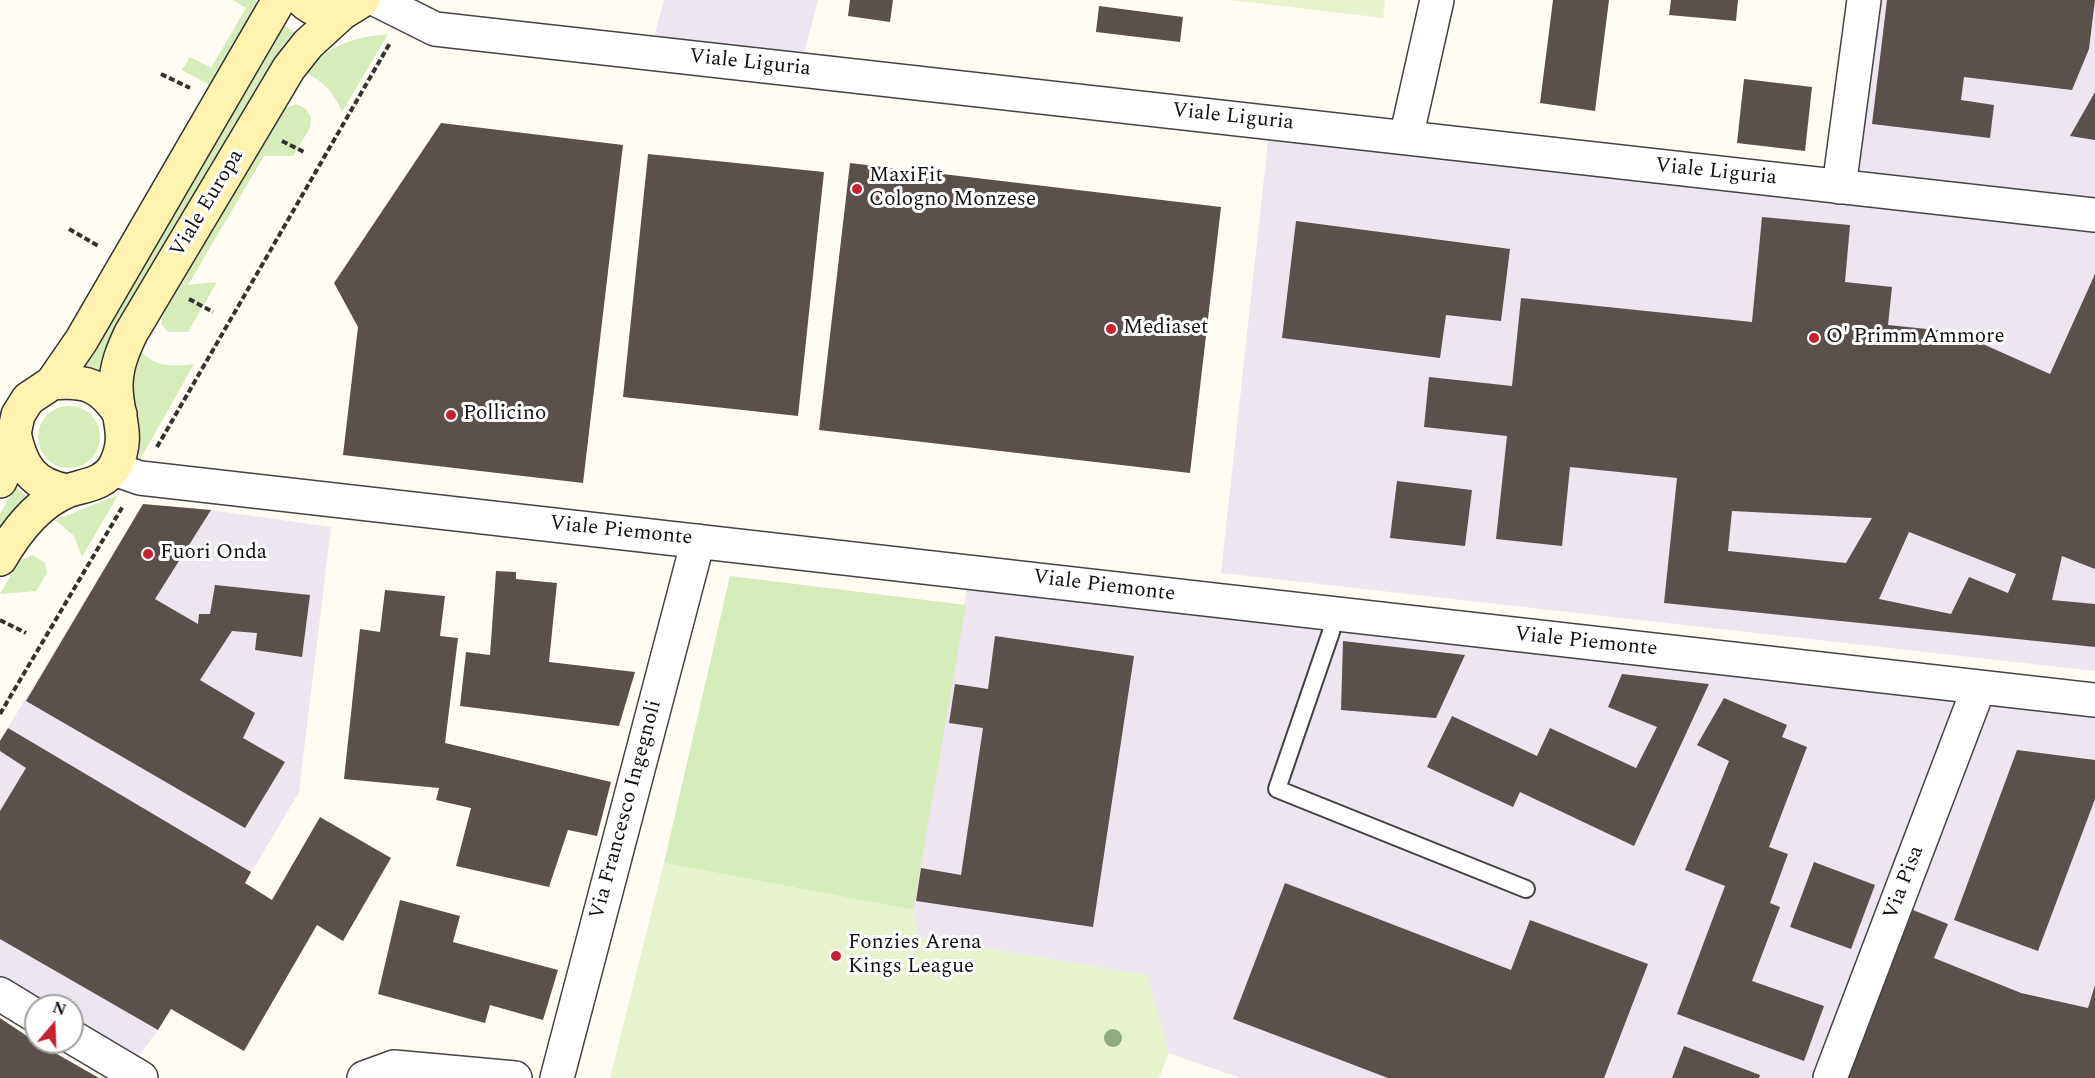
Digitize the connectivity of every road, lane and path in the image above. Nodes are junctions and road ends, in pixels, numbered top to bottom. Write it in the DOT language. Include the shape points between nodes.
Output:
graph roads {
  1 [pos="279,0"];
  2 [pos="302,0"];
  3 [pos="376,0"];
  4 [pos="1437,0"];
  5 [pos="1864,0"];
  6 [pos="352,6"];
  7 [pos="406,15"];
  8 [pos="1406,138"];
  9 [pos="1839,187"];
  10 [pos="2095,215"];
  11 [pos="52,383"];
  12 [pos="120,414"];
  13 [pos="14,433"];
  14 [pos="127,473"];
  15 [pos="0,482"];
  16 [pos="67,491"];
  17 [pos="698,541"];
  18 [pos="0,559"];
  19 [pos="1332,614"];
  20 [pos="0,621"];
  21 [pos="26,633"];
  22 [pos="1980,687"];
  23 [pos="2095,700"];
  24 [pos="0,714"];
  25 [pos="1526,889"];
  26 [pos="0,994"];
  27 [pos="24,1009"];
  28 [pos="84,1044"];
  29 [pos="141,1078"];
  30 [pos="364,1078"];
  31 [pos="515,1078"];
  32 [pos="556,1078"];
  33 [pos="1830,1078"];
  1 -- 11 [label="street, Viale Europa" via="81,341"];
  2 -- 6 [label="street, Viale Europa" via="327,13"];
  3 -- 7 [label="street, Viale Liguria"];
  4 -- 8 [label="street"];
  5 -- 9 [label="street"];
  6 -- 12 [label="street, Viale Europa" via="308,44 289,68 131,333 120,356 116,386"];
  7 -- 8 [label="street, Viale Liguria" via="435,29"];
  7 -- 14 [label="path"];
  8 -- 9 [label="street, Viale Liguria"];
  9 -- 10 [label="street, Viale Liguria"];
  11 -- 12 [label="street" via="74,381 99,389"];
  11 -- 13 [label="street, Viale Europa" via="28,399 18,415"];
  12 -- 14 [label="street, Viale Europa"];
  13 -- 15 [label="street, Viale Europa"];
  13 -- 16 [label="street" via="19,459 37,480"];
  14 -- 16 [label="street"];
  14 -- 17 [label="street, Viale Piemonte"];
  14 -- 24 [label="path"];
  16 -- 18 [label="street" via="27,521"];
  17 -- 19 [label="street, Viale Piemonte"];
  17 -- 32 [label="street, Via Francesco Ingegnoli"];
  19 -- 22 [label="street, Viale Piemonte"];
  19 -- 25 [label="lane" via="1331,632 1277,789"];
  20 -- 21 [label="path"];
  22 -- 23 [label="street, Viale Piemonte"];
  22 -- 33 [label="street, Via Pisa"];
  26 -- 27 [label="street"];
  28 -- 29 [label="street"];
  30 -- 31 [label="street" via="394,1067"];
}
